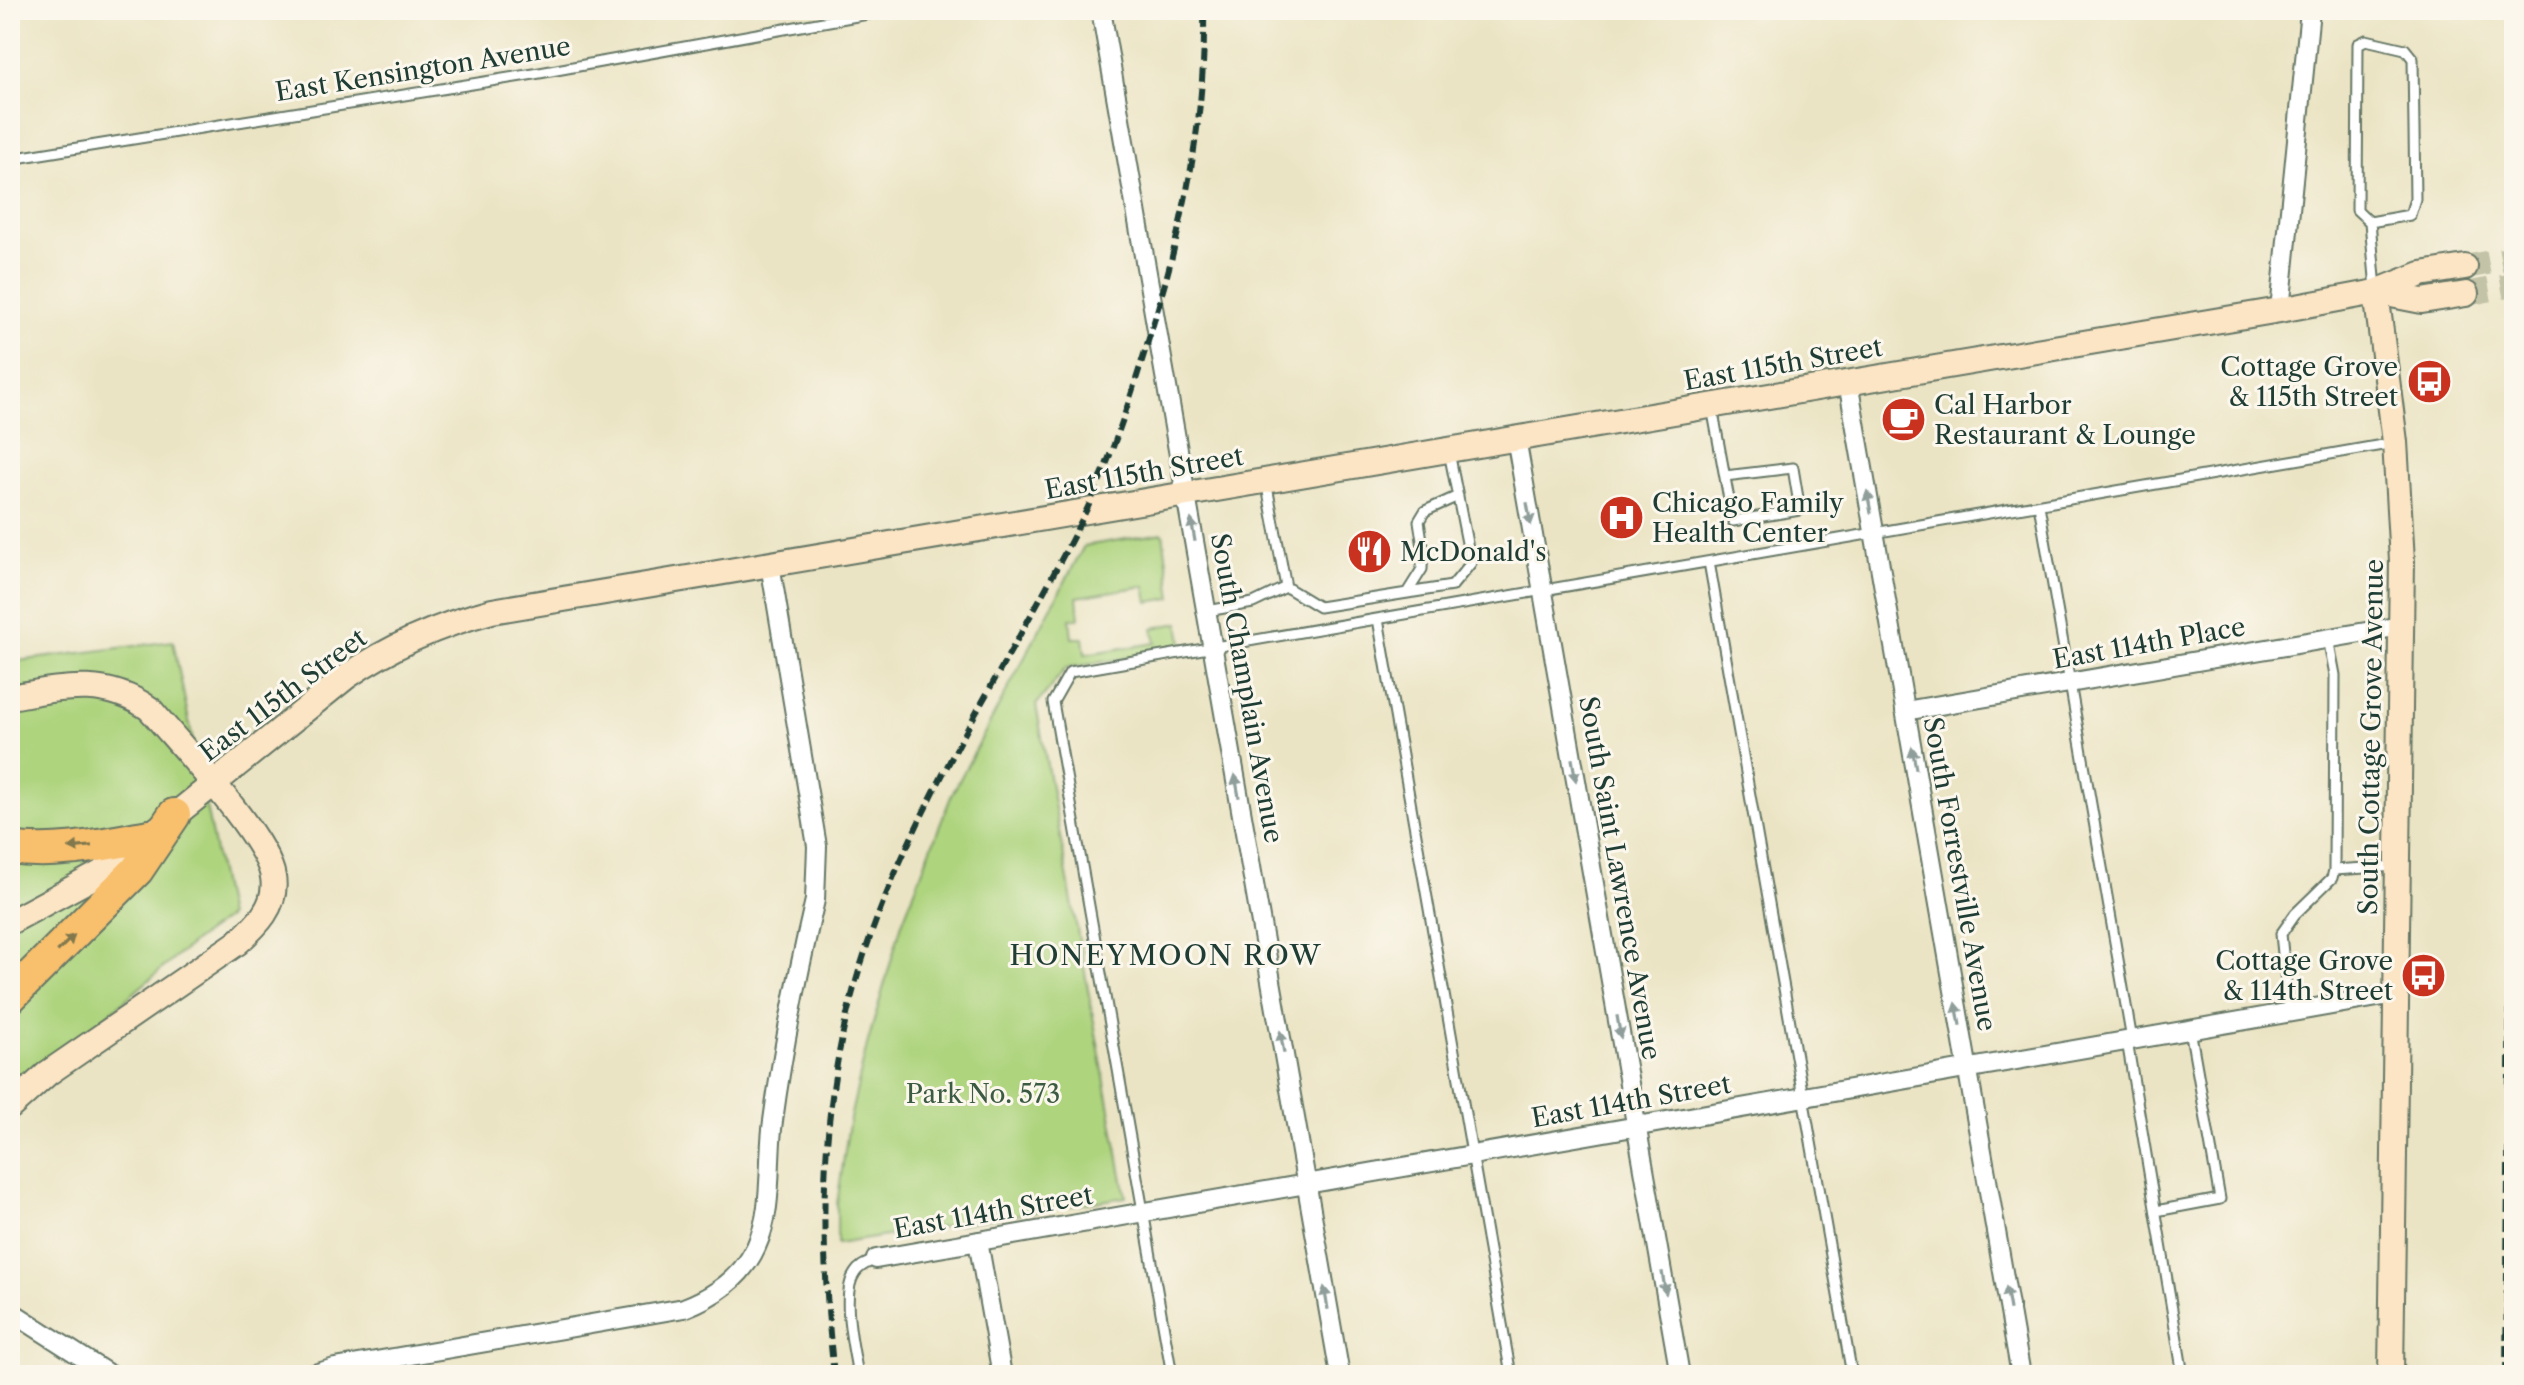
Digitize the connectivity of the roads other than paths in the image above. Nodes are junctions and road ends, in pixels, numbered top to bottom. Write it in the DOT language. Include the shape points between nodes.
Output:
graph roads {
  1 [pos="890,10"];
  2 [pos="1101,10"];
  3 [pos="2310,10"];
  4 [pos="10,159"];
  5 [pos="2370,222"];
  6 [pos="2465,267"];
  7 [pos="2376,292"];
  8 [pos="2466,294"];
  9 [pos="2280,310"];
  10 [pos="1848,382"];
  11 [pos="1712,405"];
  12 [pos="1516,438"];
  13 [pos="2395,442"];
  14 [pos="1448,449"];
  15 [pos="1725,476"];
  16 [pos="1266,481"];
  17 [pos="1187,495"];
  18 [pos="1458,496"];
  19 [pos="2039,505"];
  20 [pos="1874,533"];
  21 [pos="1709,562"];
  22 [pos="770,564"];
  23 [pos="1286,587"];
  24 [pos="1543,590"];
  25 [pos="1407,593"];
  26 [pos="1207,611"];
  27 [pos="1378,619"];
  28 [pos="2401,626"];
  29 [pos="2328,638"];
  30 [pos="1213,647"];
  31 [pos="2069,684"];
  32 [pos="10,697"];
  33 [pos="1905,711"];
  34 [pos="212,784"];
  35 [pos="174,815"];
  36 [pos="149,836"];
  37 [pos="10,848"];
  38 [pos="2397,866"];
  39 [pos="2334,870"];
  40 [pos="10,922"];
  41 [pos="2395,994"];
  42 [pos="10,997"];
  43 [pos="2289,1012"];
  44 [pos="2190,1029"];
  45 [pos="2129,1040"];
  46 [pos="1968,1068"];
  47 [pos="1803,1097"];
  48 [pos="10,1107"];
  49 [pos="1637,1126"];
  50 [pos="1473,1155"];
  51 [pos="1307,1184"];
  52 [pos="2156,1211"];
  53 [pos="1143,1212"];
  54 [pos="978,1241"];
  55 [pos="876,1259"];
  56 [pos="13,1319"];
  57 [pos="110,1375"];
  58 [pos="311,1375"];
  59 [pos="858,1375"];
  60 [pos="1002,1375"];
  61 [pos="1172,1375"];
  62 [pos="1340,1375"];
  63 [pos="1511,1375"];
  64 [pos="1680,1375"];
  65 [pos="1852,1375"];
  66 [pos="2021,1375"];
  67 [pos="2183,1375"];
  68 [pos="2391,1375"];
  1 -- 4 [label="lane, East Kensington Avenue"];
  2 -- 17 [label="street, South Champlain Avenue"];
  3 -- 9 [label="street"];
  5 -- 5 [label="lane" via="2357,210 2358,44 2366,40 2405,49 2413,59 2415,199 2410,215"];
  5 -- 7 [label="lane"];
  6 -- 7 [label="street, East 115th Street" via="2421,274"];
  7 -- 8 [label="street, East 115th Street" via="2422,301"];
  7 -- 9 [label="street, East 115th Street"];
  7 -- 13 [label="street, South Cottage Grove Avenue"];
  9 -- 10 [label="street, East 115th Street"];
  10 -- 11 [label="street, East 115th Street"];
  20 -- 10 [label="street, South Forrestville Avenue, one-way"];
  11 -- 12 [label="street, East 115th Street"];
  11 -- 15 [label="lane"];
  12 -- 14 [label="street, East 115th Street"];
  12 -- 24 [label="street, South Saint Lawrence Avenue, one-way"];
  13 -- 19 [label="lane"];
  13 -- 28 [label="street, South Cottage Grove Avenue"];
  14 -- 16 [label="street, East 115th Street"];
  14 -- 18 [label="lane"];
  15 -- 15 [label="lane" via="1733,521 1800,510 1793,468"];
  16 -- 17 [label="street, East 115th Street"];
  16 -- 23 [label="lane"];
  17 -- 22 [label="street, East 115th Street"];
  26 -- 17 [label="street, South Champlain Avenue, one-way"];
  18 -- 25 [label="lane" via="1425,511 1419,521 1422,569"];
  18 -- 25 [label="lane" via="1471,563 1452,586"];
  19 -- 20 [label="lane"];
  19 -- 31 [label="lane"];
  20 -- 21 [label="lane"];
  20 -- 33 [label="street, South Forrestville Avenue"];
  21 -- 24 [label="lane"];
  21 -- 47 [label="lane"];
  22 -- 34 [label="street, East 115th Street" via="453,621 380,653"];
  22 -- 58 [label="street" via="811,805 817,874 780,1068 769,1190 757,1247 726,1287 684,1308"];
  23 -- 25 [label="lane" via="1319,607"];
  23 -- 26 [label="lane" via="1253,603"];
  24 -- 27 [label="lane"];
  24 -- 49 [label="street, South Saint Lawrence Avenue, one-way"];
  26 -- 30 [label="street, South Champlain Avenue"];
  27 -- 30 [label="lane"];
  27 -- 50 [label="lane"];
  28 -- 29 [label="street, East 114th Place"];
  28 -- 38 [label="street, South Cottage Grove Avenue"];
  29 -- 31 [label="street, East 114th Place"];
  29 -- 39 [label="lane" via="2335,675"];
  51 -- 30 [label="street, South Champlain Avenue, one-way"];
  30 -- 53 [label="lane" via="1070,672 1053,702"];
  31 -- 33 [label="street, East 114th Place"];
  31 -- 45 [label="lane"];
  32 -- 34 [label="street" via="88,687 134,698 150,709"];
  46 -- 33 [label="street, South Forrestville Avenue, one-way"];
  34 -- 35 [label="street, East 115th Street"];
  34 -- 48 [label="street" via="255,838 273,877 269,908 261,922 48,1073"];
  35 -- 36 [label="street, East 115th Street"];
  42 -- 35 [label="highway, one-way" via="137,870"];
  36 -- 37 [label="highway, one-way" via="76,848"];
  36 -- 40 [label="street, East 115th Street" via="108,869"];
  38 -- 39 [label="lane"];
  38 -- 41 [label="street, South Cottage Grove Avenue"];
  39 -- 43 [label="lane" via="2281,934"];
  41 -- 43 [label="street, East 114th Street"];
  41 -- 68 [label="street, South Cottage Grove Avenue"];
  43 -- 44 [label="street, East 114th Street"];
  44 -- 45 [label="street, East 114th Street"];
  44 -- 52 [label="lane" via="2220,1199"];
  45 -- 46 [label="street, East 114th Street"];
  45 -- 52 [label="lane"];
  46 -- 47 [label="street, East 114th Street"];
  66 -- 46 [label="street, South Forrestville Avenue, one-way"];
  47 -- 49 [label="street, East 114th Street"];
  47 -- 65 [label="lane"];
  49 -- 50 [label="street, East 114th Street"];
  49 -- 64 [label="street, South Saint Lawrence Avenue, one-way"];
  50 -- 51 [label="street, East 114th Street"];
  50 -- 63 [label="lane"];
  51 -- 53 [label="street, East 114th Street"];
  62 -- 51 [label="street, South Champlain Avenue, one-way"];
  52 -- 67 [label="lane"];
  53 -- 54 [label="street, East 114th Street"];
  53 -- 61 [label="lane"];
  54 -- 55 [label="street, East 114th Street"];
  54 -- 60 [label="street"];
  55 -- 59 [label="lane" via="854,1274 849,1287"];
  56 -- 57 [label="street"];
}
